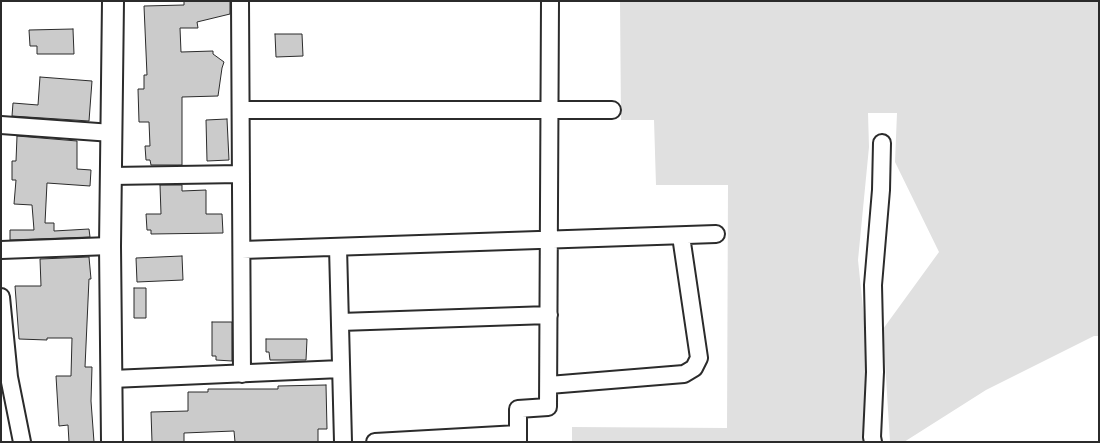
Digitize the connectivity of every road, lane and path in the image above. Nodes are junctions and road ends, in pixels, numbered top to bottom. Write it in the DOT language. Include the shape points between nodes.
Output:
graph roads {
  1 [pos="113,1"];
  2 [pos="240,1"];
  3 [pos="550,1"];
  4 [pos="241,110"];
  5 [pos="550,110"];
  6 [pos="612,110"];
  7 [pos="1,125"];
  8 [pos="112,133"];
  9 [pos="882,143"];
  10 [pos="241,174"];
  11 [pos="111,176"];
  12 [pos="716,234"];
  13 [pos="681,236"];
  14 [pos="550,240"];
  15 [pos="110,246"];
  16 [pos="338,247"];
  17 [pos="1,250"];
  18 [pos="242,250"];
  19 [pos="1,297"];
  20 [pos="549,315"];
  21 [pos="340,322"];
  22 [pos="341,369"];
  23 [pos="242,374"];
  24 [pos="5,377"];
  25 [pos="112,380"];
  26 [pos="549,384"];
  27 [pos="518,438"];
  28 [pos="22,442"];
  29 [pos="112,442"];
  30 [pos="343,442"];
  31 [pos="375,442"];
  32 [pos="873,442"];
  1 -- 8 [label="street"];
  2 -- 4 [label="street"];
  3 -- 5 [label="street"];
  4 -- 5 [label="street"];
  4 -- 10 [label="street"];
  5 -- 6 [label="street"];
  5 -- 14 [label="street"];
  7 -- 8 [label="street"];
  8 -- 11 [label="street"];
  9 -- 32 [label="street" via="873,285"];
  10 -- 11 [label="street"];
  10 -- 18 [label="street"];
  11 -- 15 [label="street"];
  12 -- 13 [label="street"];
  13 -- 14 [label="street"];
  13 -- 26 [label="street" via="700,358 694,368 684,374"];
  14 -- 16 [label="street"];
  14 -- 20 [label="street"];
  15 -- 17 [label="street"];
  15 -- 25 [label="street"];
  16 -- 18 [label="street"];
  16 -- 21 [label="street"];
  18 -- 23 [label="street"];
  19 -- 24 [label="street"];
  20 -- 21 [label="street"];
  20 -- 26 [label="street"];
  21 -- 22 [label="street"];
  22 -- 23 [label="street"];
  22 -- 30 [label="street"];
  23 -- 25 [label="street"];
  24 -- 28 [label="street"];
  25 -- 29 [label="street"];
  26 -- 27 [label="street" via="548,407 518,409"];
  27 -- 31 [label="street"];
}
